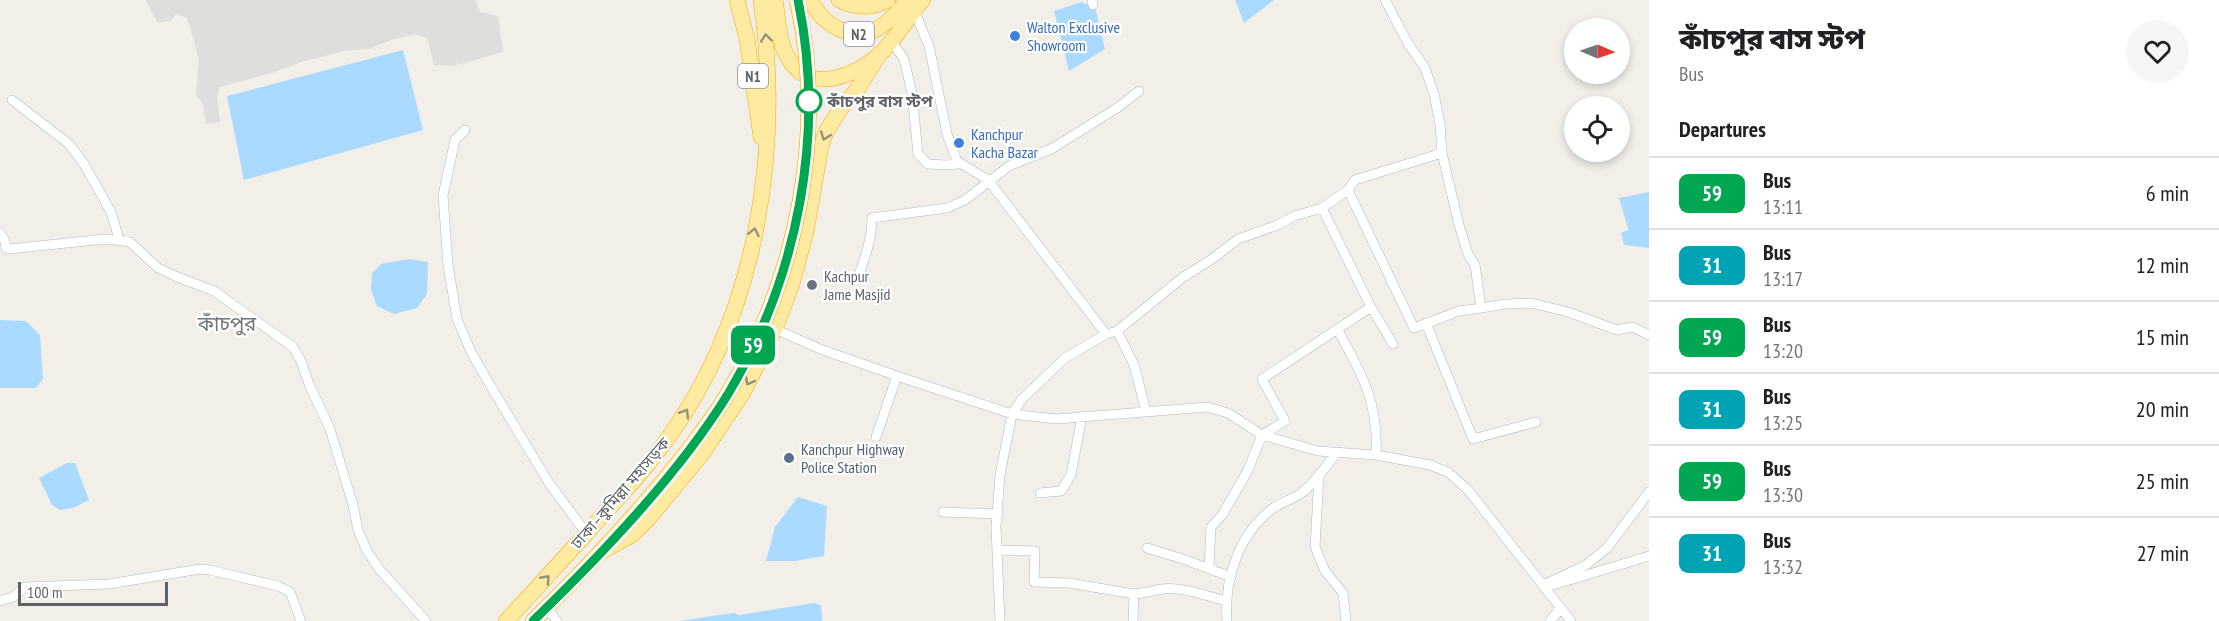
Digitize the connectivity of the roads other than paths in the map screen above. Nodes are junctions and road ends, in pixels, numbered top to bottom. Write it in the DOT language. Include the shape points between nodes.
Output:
graph roads {
  1 [pos="736,0"];
  2 [pos="761,0"];
  3 [pos="775,0"];
  4 [pos="798,0"];
  5 [pos="811,0"];
  6 [pos="839,0"];
  7 [pos="888,0"];
  8 [pos="1385,0"];
  9 [pos="916,3"];
  10 [pos="892,42"];
  11 [pos="880,53"];
  12 [pos="1138,91"];
  13 [pos="12,100"];
  14 [pos="465,130"];
  15 [pos="766,151"];
  16 [pos="1442,153"];
  17 [pos="959,164"];
  18 [pos="988,180"];
  19 [pos="1348,190"];
  20 [pos="1322,208"];
  21 [pos="0,233"];
  22 [pos="119,239"];
  23 [pos="858,277"];
  24 [pos="1371,307"];
  25 [pos="1482,308"];
  26 [pos="1426,323"];
  27 [pos="775,329"];
  28 [pos="1337,329"];
  29 [pos="1117,331"];
  30 [pos="1106,334"];
  31 [pos="1649,335"];
  32 [pos="1393,344"];
  33 [pos="897,376"];
  34 [pos="1146,411"];
  35 [pos="1012,414"];
  36 [pos="1082,416"];
  37 [pos="1536,422"];
  38 [pos="1262,435"];
  39 [pos="876,437"];
  40 [pos="1337,452"];
  41 [pos="1376,455"];
  42 [pos="1319,474"];
  43 [pos="1649,492"];
  44 [pos="1040,493"];
  45 [pos="943,512"];
  46 [pos="998,514"];
  47 [pos="586,533"];
  48 [pos="1147,548"];
  49 [pos="998,550"];
  50 [pos="599,553"];
  51 [pos="1649,556"];
  52 [pos="1209,568"];
  53 [pos="1231,577"];
  54 [pos="1544,586"];
  55 [pos="1134,594"];
  56 [pos="0,601"];
  57 [pos="1227,601"];
  58 [pos="547,608"];
  59 [pos="1561,608"];
  60 [pos="301,621"];
  61 [pos="426,621"];
  62 [pos="506,621"];
  63 [pos="533,621"];
  64 [pos="558,621"];
  65 [pos="1000,621"];
  66 [pos="1133,621"];
  67 [pos="1227,621"];
  68 [pos="1346,621"];
  69 [pos="1550,621"];
  70 [pos="1571,621"];
  1 -- 15 [label="highway, N1" via="747,39 759,130"];
  15 -- 2 [label="highway, ঢাকা–কুমিল্লা মহাসড়ক / N1, one-way" via="769,75"];
  3 -- 11 [label="highway, N2" via="785,53 791,63 810,77 847,76"];
  4 -- 50 [label="highway, ঢাকা–কুমিল্লা মহাসড়ক, bridge" via="809,90 808,127 801,195 790,247 770,309 727,395 663,483"];
  5 -- 9 [label="highway, N2" via="831,25 856,34 880,28"];
  6 -- 7 [label="highway, N2" via="863,7"];
  8 -- 16 [label="street" via="1425,68 1434,94"];
  9 -- 10 [label="highway, N2"];
  9 -- 17 [label="street" via="947,134"];
  10 -- 11 [label="highway, N2"];
  10 -- 17 [label="street" via="904,59 912,93 918,154 928,164"];
  11 -- 27 [label="highway, one-way" via="826,132 806,232"];
  12 -- 18 [label="street" via="1053,147"];
  13 -- 22 [label="street" via="69,144 111,212"];
  14 -- 47 [label="street" via="455,140 443,195 457,319 471,352 549,483"];
  47 -- 15 [label="highway, ঢাকা–কুমিল্লা মহাসড়ক / N1, one-way" via="671,434 713,363 748,264"];
  16 -- 19 [label="street" via="1355,180"];
  16 -- 25 [label="street" via="1459,225 1475,265"];
  17 -- 18 [label="street"];
  18 -- 23 [label="street" via="947,208 872,218 872,236"];
  18 -- 30 [label="street"];
  19 -- 20 [label="street"];
  19 -- 26 [label="street" via="1414,328"];
  20 -- 24 [label="street"];
  20 -- 29 [label="street" via="1238,239"];
  21 -- 22 [label="street" via="9,249"];
  22 -- 61 [label="street" via="130,242 159,268 214,291 293,347 330,429 367,551"];
  24 -- 28 [label="street"];
  24 -- 32 [label="street"];
  25 -- 26 [label="street" via="1459,311"];
  25 -- 31 [label="street" via="1531,303 1617,330 1632,327"];
  26 -- 37 [label="street" via="1473,439"];
  27 -- 33 [label="street"];
  27 -- 50 [label="highway, one-way" via="744,391 683,479 632,535"];
  28 -- 38 [label="street" via="1262,379 1285,421"];
  28 -- 41 [label="street" via="1374,409"];
  29 -- 30 [label="street"];
  29 -- 34 [label="street" via="1134,365"];
  30 -- 35 [label="street" via="1065,358 1022,399"];
  33 -- 35 [label="street"];
  33 -- 39 [label="street"];
  34 -- 36 [label="street"];
  34 -- 38 [label="street" via="1207,407 1228,413"];
  35 -- 36 [label="street" via="1056,419"];
  35 -- 46 [label="street" via="1000,475"];
  36 -- 44 [label="street" via="1068,481 1061,491"];
  38 -- 40 [label="street" via="1318,451"];
  38 -- 52 [label="street" via="1248,471 1211,527"];
  40 -- 41 [label="street"];
  40 -- 42 [label="street"];
  41 -- 54 [label="street" via="1448,472 1468,490"];
  42 -- 53 [label="street" via="1304,491 1271,510 1248,533"];
  42 -- 68 [label="street" via="1315,547 1325,571 1343,593"];
  43 -- 54 [label="street" via="1607,548 1586,565"];
  45 -- 46 [label="street"];
  46 -- 49 [label="street"];
  62 -- 47 [label="highway, ঢাকা–কুমিল্লা মহাসড়ক / N1, one-way"];
  48 -- 52 [label="street"];
  49 -- 55 [label="street" via="1035,551 1034,582 1069,583"];
  49 -- 65 [label="street"];
  50 -- 58 [label="highway, ঢাকা–কুমিল্লা মহাসড়ক"];
  51 -- 54 [label="street"];
  52 -- 53 [label="street"];
  53 -- 57 [label="street"];
  54 -- 59 [label="street"];
  55 -- 57 [label="street" via="1163,589"];
  55 -- 66 [label="street"];
  56 -- 60 [label="street" via="25,587 109,584 200,569 290,592"];
  57 -- 67 [label="street"];
  58 -- 63 [label="highway, ঢাকা–কুমিল্লা মহাসড়ক"];
  58 -- 64 [label="street"];
  59 -- 69 [label="street"];
  59 -- 70 [label="street"];
}
